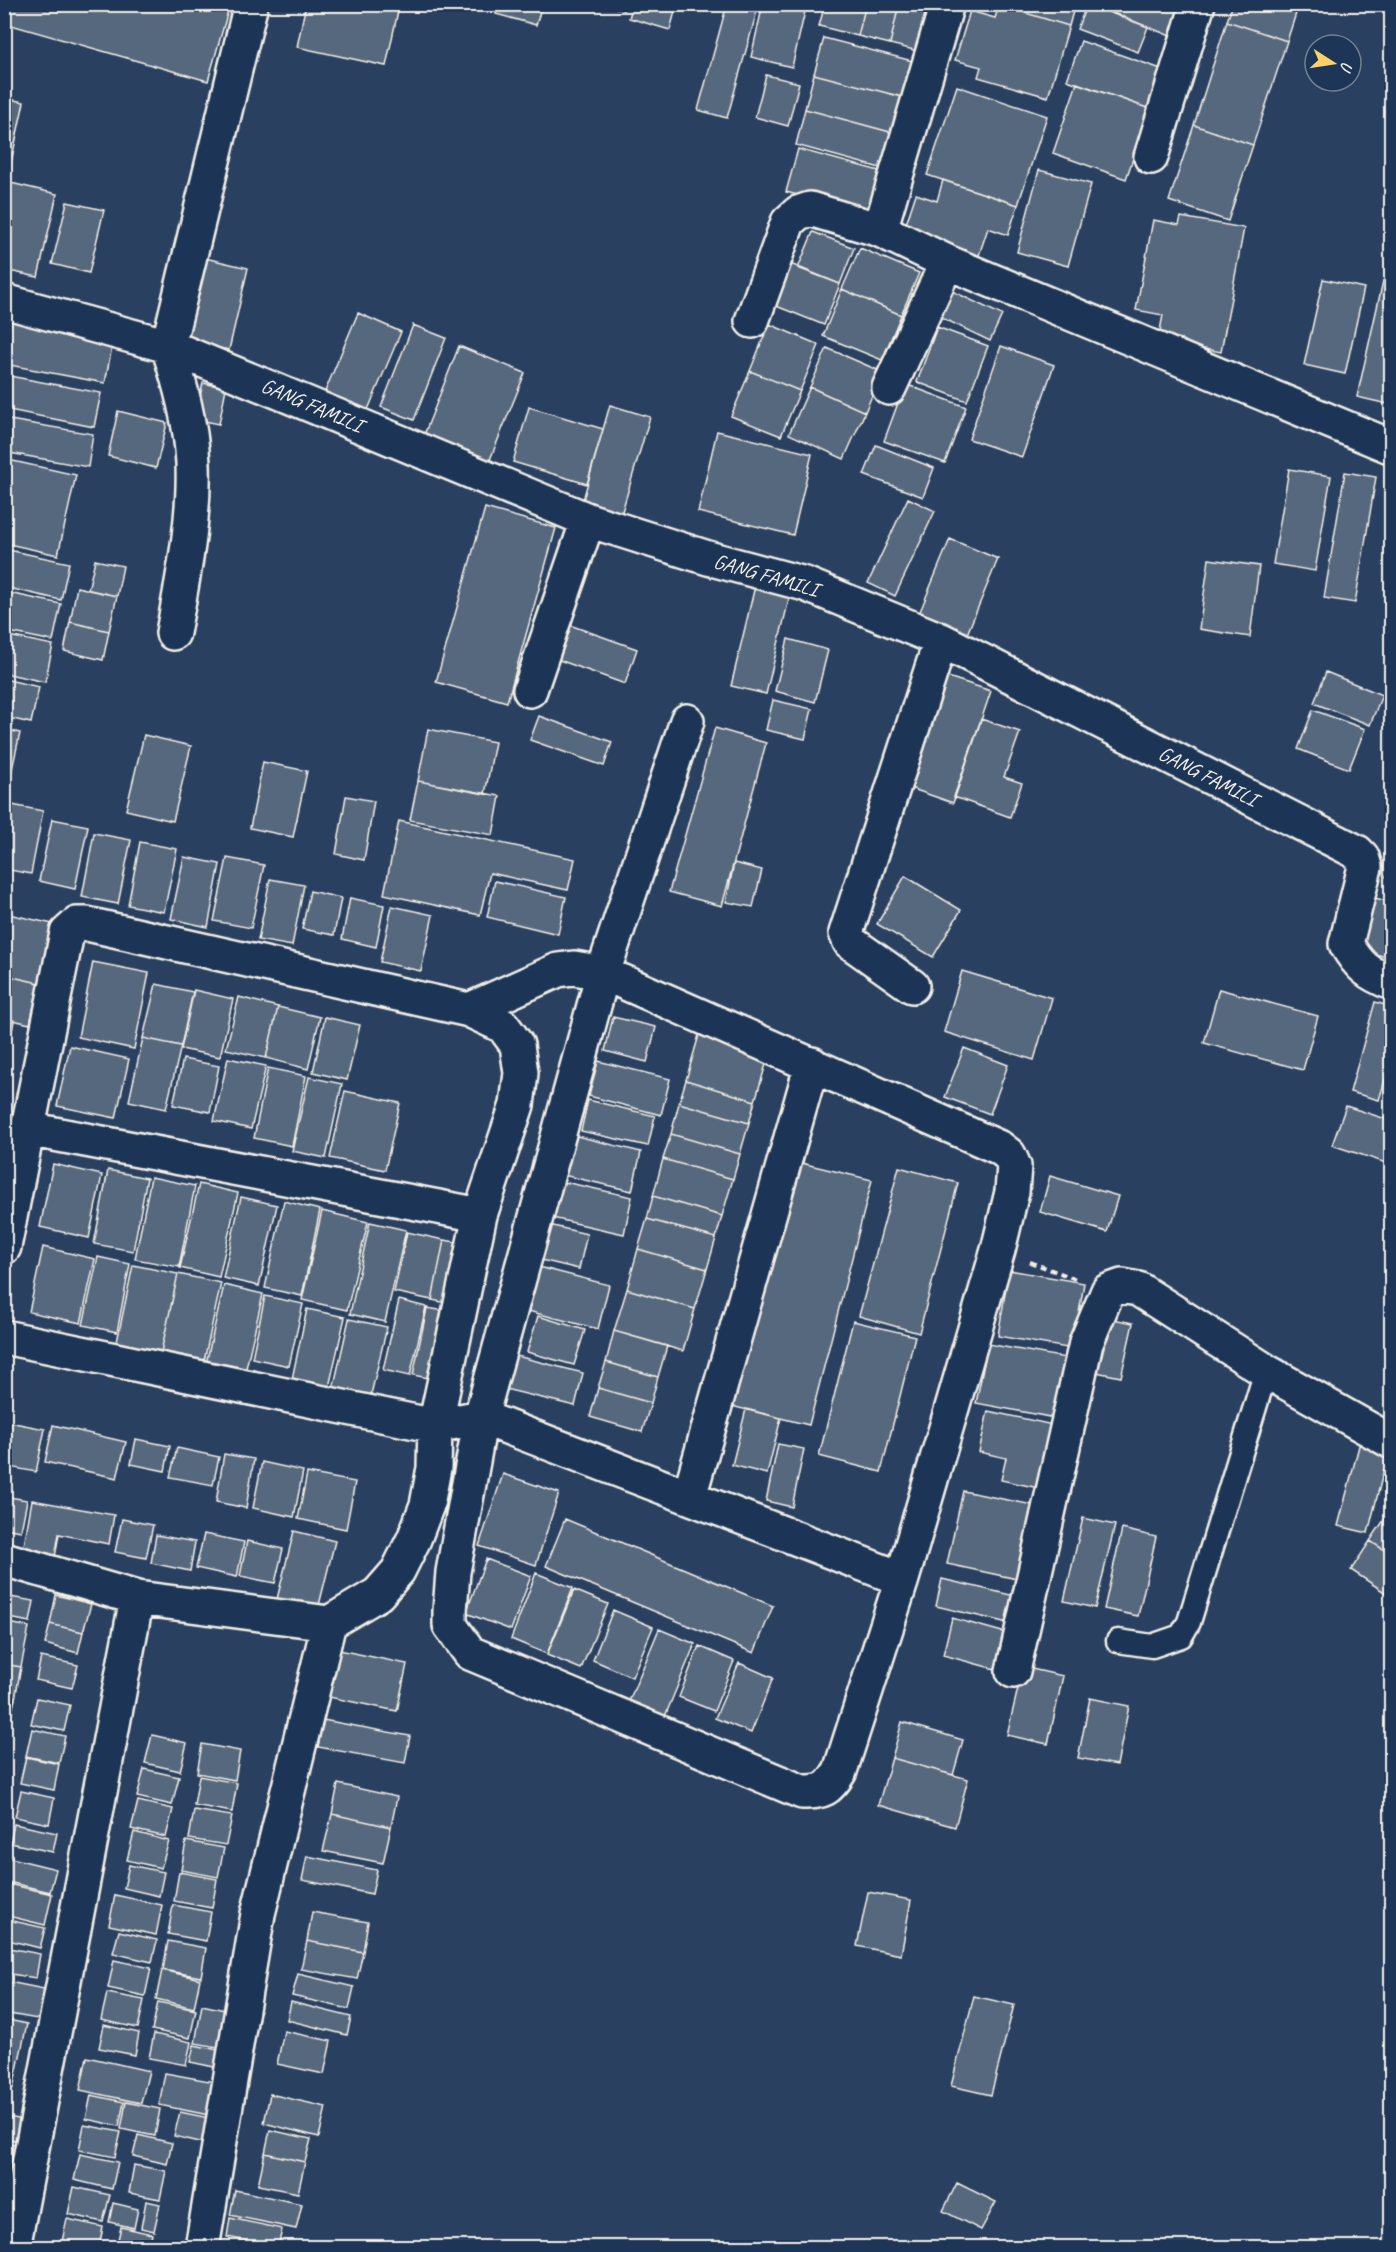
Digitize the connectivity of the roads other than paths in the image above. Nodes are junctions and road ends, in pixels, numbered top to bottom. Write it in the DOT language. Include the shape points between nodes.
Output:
graph roads {
  1 [pos="251,4"];
  2 [pos="947,4"];
  3 [pos="1198,4"];
  4 [pos="1151,157"];
  5 [pos="880,230"];
  6 [pos="947,262"];
  7 [pos="4,301"];
  8 [pos="752,321"];
  9 [pos="168,346"];
  10 [pos="889,388"];
  11 [pos="1392,447"];
  12 [pos="588,520"];
  13 [pos="173,633"];
  14 [pos="941,640"];
  15 [pos="530,690"];
  16 [pos="687,721"];
  17 [pos="603,973"];
  18 [pos="1392,983"];
  19 [pos="912,986"];
  20 [pos="469,1010"];
  21 [pos="812,1064"];
  22 [pos="28,1129"];
  23 [pos="480,1215"];
  24 [pos="4,1247"];
  25 [pos="4,1337"];
  26 [pos="1266,1371"];
  27 [pos="481,1417"];
  28 [pos="435,1426"];
  29 [pos="1392,1442"];
  30 [pos="689,1497"];
  31 [pos="4,1559"];
  32 [pos="902,1579"];
  33 [pos="137,1598"];
  34 [pos="329,1623"];
  35 [pos="1118,1641"];
  36 [pos="1014,1671"];
  37 [pos="13,2247"];
  38 [pos="202,2247"];
  1 -- 9 [label="street"];
  2 -- 5 [label="street"];
  3 -- 4 [label="street"];
  5 -- 6 [label="street"];
  5 -- 8 [label="street" via="810,209 798,213 788,222"];
  6 -- 10 [label="street"];
  6 -- 11 [label="street"];
  7 -- 9 [label="street, GANG FAMILI"];
  9 -- 12 [label="street, GANG FAMILI"];
  9 -- 13 [label="street" via="183,396 193,462 190,532"];
  12 -- 14 [label="street, GANG FAMILI" via="805,584"];
  12 -- 15 [label="street"];
  14 -- 18 [label="street, GANG FAMILI" via="1357,852 1365,867 1347,944 1357,962 1376,977"];
  14 -- 19 [label="street" via="846,933 850,942"];
  16 -- 17 [label="street"];
  17 -- 20 [label="street" via="574,968 558,970"];
  17 -- 21 [label="street"];
  17 -- 27 [label="street"];
  20 -- 22 [label="street" via="77,924 67,933"];
  20 -- 23 [label="street" via="503,1026 517,1045 521,1072 517,1105"];
  21 -- 30 [label="street"];
  21 -- 32 [label="street" via="1000,1148 1014,1166 998,1250"];
  22 -- 23 [label="street"];
  22 -- 24 [label="street"];
  23 -- 28 [label="street"];
  25 -- 28 [label="street"];
  26 -- 29 [label="street"];
  26 -- 35 [label="lane" via="1189,1622 1181,1636 1152,1646"];
  26 -- 36 [label="street" via="1138,1289 1122,1286 1108,1291 1086,1343"];
  27 -- 28 [label="street"];
  27 -- 30 [label="street"];
  27 -- 32 [label="street" via="453,1572 450,1611 450,1625 470,1653 802,1792 820,1792 832,1784 840,1771"];
  28 -- 34 [label="street" via="434,1468 427,1505 398,1571 378,1594"];
  30 -- 32 [label="street"];
  31 -- 33 [label="street"];
  33 -- 34 [label="street"];
  33 -- 37 [label="street"];
  34 -- 38 [label="street" via="258,1914"];
}
